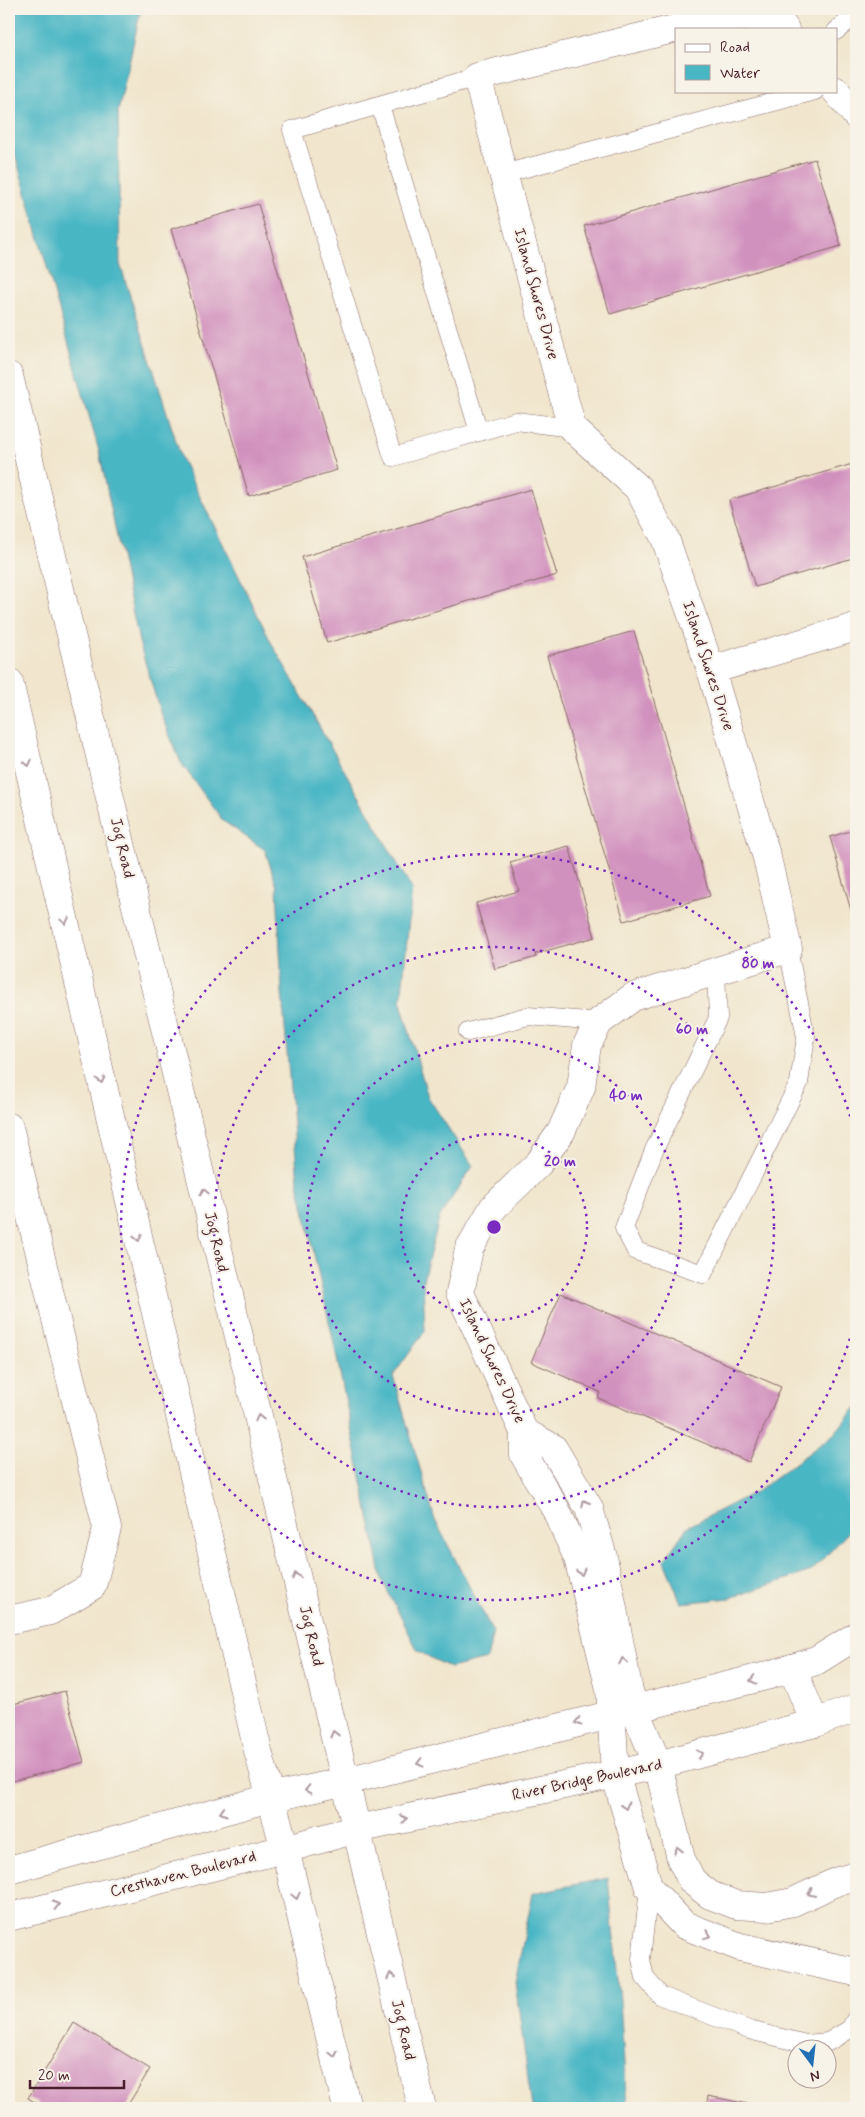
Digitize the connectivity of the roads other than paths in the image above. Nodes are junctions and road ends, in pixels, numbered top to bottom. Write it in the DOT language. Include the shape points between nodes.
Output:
graph roads {
  1 [pos="856,15"];
  2 [pos="677,28"];
  3 [pos="784,28"];
  4 [pos="675,29"];
  5 [pos="838,30"];
  6 [pos="477,77"];
  7 [pos="811,92"];
  8 [pos="837,92"];
  9 [pos="380,105"];
  10 [pos="856,115"];
  11 [pos="503,174"];
  12 [pos="9,376"];
  13 [pos="572,428"];
  14 [pos="479,432"];
  15 [pos="856,627"];
  16 [pos="712,670"];
  17 [pos="9,682"];
  18 [pos="788,949"];
  19 [pos="716,971"];
  20 [pos="600,1022"];
  21 [pos="468,1032"];
  22 [pos="9,1127"];
  23 [pos="9,1620"];
  24 [pos="856,1636"];
  25 [pos="792,1668"];
  26 [pos="619,1704"];
  27 [pos="856,1708"];
  28 [pos="815,1723"];
  29 [pos="658,1765"];
  30 [pos="615,1774"];
  31 [pos="346,1781"];
  32 [pos="270,1798"];
  33 [pos="357,1829"];
  34 [pos="285,1848"];
  35 [pos="9,1870"];
  36 [pos="856,1876"];
  37 [pos="649,1888"];
  38 [pos="9,1917"];
  39 [pos="856,1972"];
  40 [pos="856,2018"];
  41 [pos="347,2108"];
  42 [pos="422,2108"];
  1 -- 5 [label="lane"];
  2 -- 3 [label="street" via="718,18 758,17"];
  4 -- 6 [label="street"];
  6 -- 9 [label="lane"];
  6 -- 11 [label="street, Island Shores Drive"];
  7 -- 11 [label="lane"];
  8 -- 10 [label="street"];
  9 -- 14 [label="lane"];
  9 -- 14 [label="lane" via="292,130 393,457"];
  11 -- 13 [label="street, Island Shores Drive"];
  31 -- 12 [label="street, Jog Road, one-way"];
  13 -- 14 [label="lane" via="516,421"];
  13 -- 16 [label="street, Island Shores Drive" via="638,488 664,538"];
  15 -- 16 [label="street"];
  16 -- 18 [label="street, Island Shores Drive" via="767,858"];
  17 -- 32 [label="street, one-way"];
  18 -- 19 [label="street, Island Shores Drive"];
  18 -- 19 [label="lane" via="806,1037 799,1083 703,1274 636,1251 624,1228 654,1150 718,1018"];
  19 -- 20 [label="street, Island Shores Drive" via="632,997"];
  20 -- 21 [label="lane" via="528,1016"];
  20 -- 26 [label="street, Island Shores Drive" via="587,1045 581,1087 561,1132 539,1163 493,1208 469,1249 460,1294 524,1432 524,1455 556,1510 578,1558"];
  22 -- 23 [label="street" via="107,1528 92,1586 50,1611"];
  24 -- 25 [label="street" via="816,1661"];
  25 -- 26 [label="street, one-way"];
  25 -- 28 [label="street"];
  26 -- 29 [label="street"];
  26 -- 30 [label="street"];
  26 -- 31 [label="street, one-way"];
  27 -- 28 [label="street, River Bridge Boulevard"];
  29 -- 28 [label="street, River Bridge Boulevard, one-way"];
  29 -- 30 [label="street, River Bridge Boulevard"];
  36 -- 29 [label="street, one-way" via="793,1902 767,1907 736,1905 710,1895 692,1881 681,1859"];
  33 -- 30 [label="street, River Bridge Boulevard, one-way"];
  30 -- 37 [label="street, one-way"];
  31 -- 32 [label="street, one-way"];
  31 -- 33 [label="street, Jog Road"];
  32 -- 34 [label="street"];
  32 -- 35 [label="street, one-way"];
  33 -- 34 [label="street, Cresthaven Boulevard"];
  42 -- 33 [label="street, Jog Road, one-way"];
  38 -- 34 [label="street, Cresthaven Boulevard, one-way"];
  34 -- 41 [label="street, one-way"];
  37 -- 39 [label="street, one-way" via="684,1925 740,1947"];
  37 -- 40 [label="lane" via="641,1959 645,1978 661,1996 749,2030 806,2044 828,2042 850,2029"];
}
